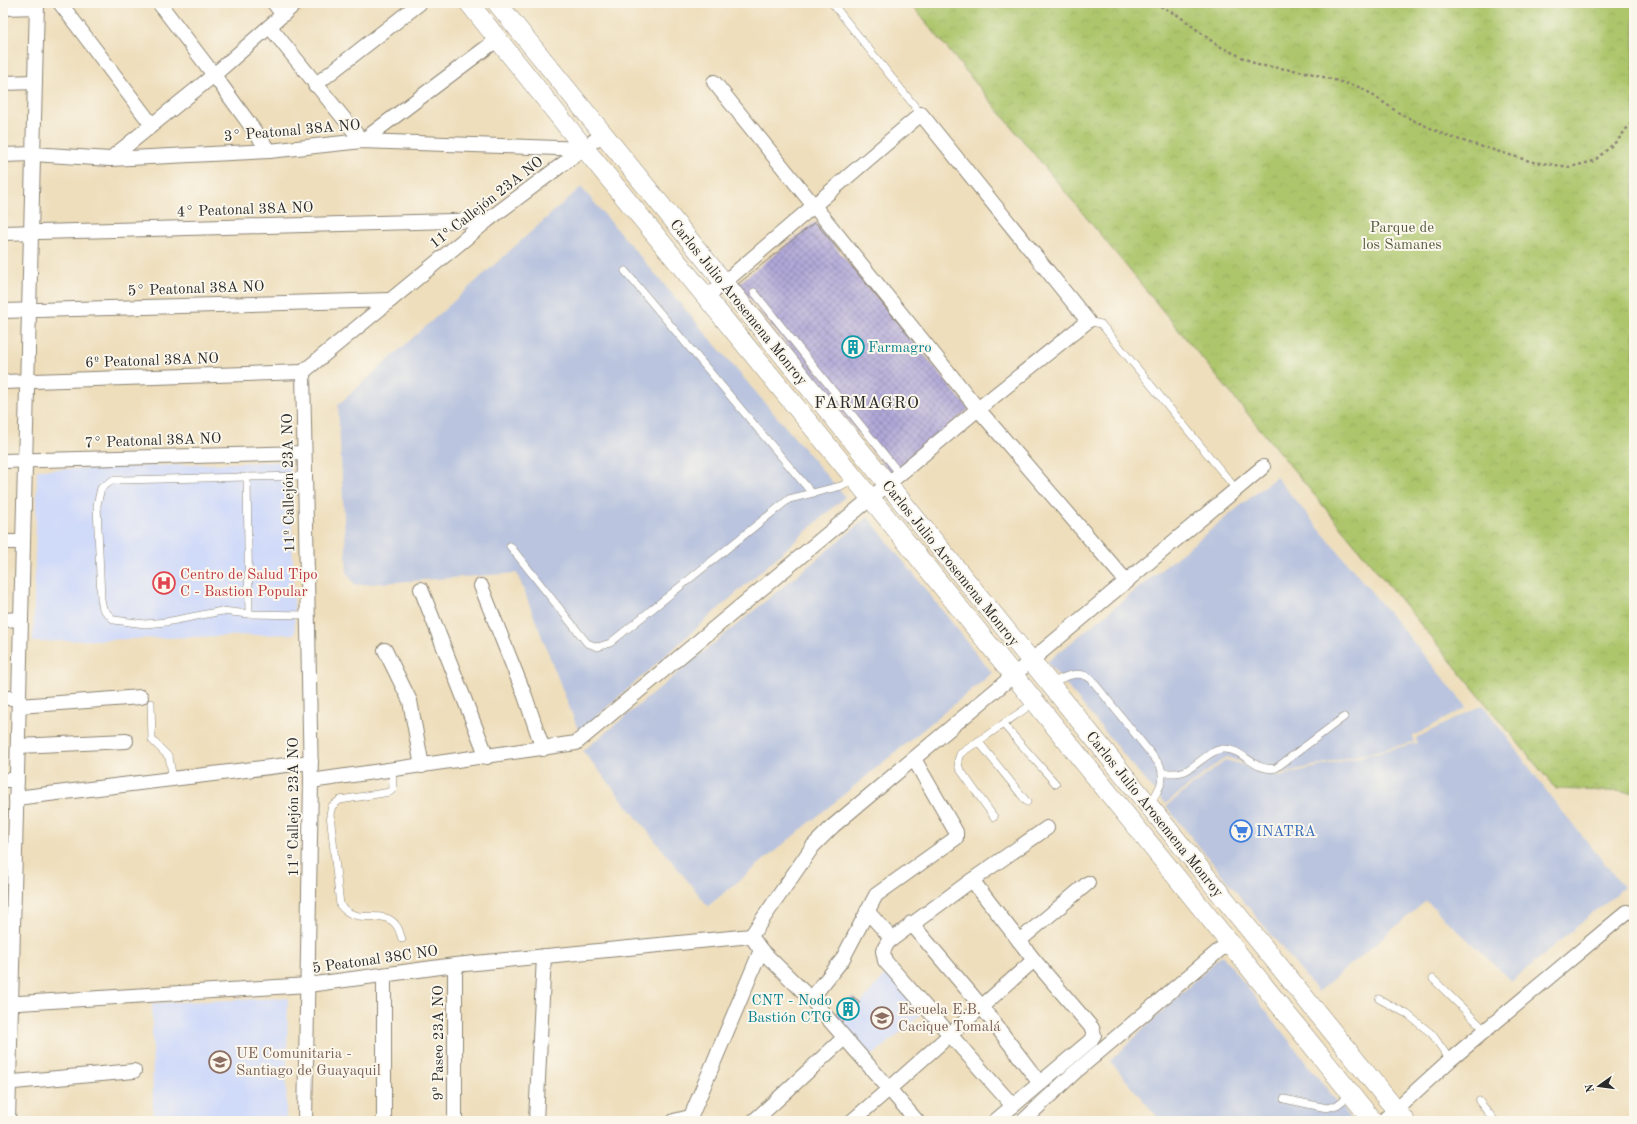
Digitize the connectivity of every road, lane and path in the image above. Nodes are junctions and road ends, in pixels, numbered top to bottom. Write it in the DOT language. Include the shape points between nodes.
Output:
graph roads {
  1 [pos="60,3"];
  2 [pos="159,3"];
  3 [pos="274,3"];
  4 [pos="296,3"];
  5 [pos="420,3"];
  6 [pos="469,3"];
  7 [pos="498,3"];
  8 [pos="832,3"];
  9 [pos="1155,3"];
  10 [pos="37,5"];
  11 [pos="3,8"];
  12 [pos="283,15"];
  13 [pos="270,27"];
  14 [pos="498,39"];
  15 [pos="214,75"];
  16 [pos="35,82"];
  17 [pos="714,82"];
  18 [pos="3,83"];
  19 [pos="315,85"];
  20 [pos="921,114"];
  21 [pos="1634,119"];
  22 [pos="152,125"];
  23 [pos="603,134"];
  24 [pos="362,141"];
  25 [pos="585,148"];
  26 [pos="269,151"];
  27 [pos="33,154"];
  28 [pos="3,155"];
  29 [pos="110,159"];
  30 [pos="815,206"];
  31 [pos="488,220"];
  32 [pos="31,232"];
  33 [pos="3,233"];
  34 [pos="625,271"];
  35 [pos="724,283"];
  36 [pos="754,292"];
  37 [pos="707,297"];
  38 [pos="391,300"];
  39 [pos="29,310"];
  40 [pos="3,311"];
  41 [pos="1088,322"];
  42 [pos="303,372"];
  43 [pos="27,381"];
  44 [pos="3,382"];
  45 [pos="978,409"];
  46 [pos="304,453"];
  47 [pos="25,461"];
  48 [pos="3,462"];
  49 [pos="1263,467"];
  50 [pos="305,476"];
  51 [pos="247,477"];
  52 [pos="854,479"];
  53 [pos="894,479"];
  54 [pos="1236,489"];
  55 [pos="811,492"];
  56 [pos="870,499"];
  57 [pos="3,542"];
  58 [pos="23,542"];
  59 [pos="510,546"];
  60 [pos="1127,582"];
  61 [pos="481,586"];
  62 [pos="421,589"];
  63 [pos="249,614"];
  64 [pos="307,615"];
  65 [pos="21,619"];
  66 [pos="3,620"];
  67 [pos="384,650"];
  68 [pos="1030,661"];
  69 [pos="1013,675"];
  70 [pos="1050,684"];
  71 [pos="3,698"];
  72 [pos="146,700"];
  73 [pos="19,702"];
  74 [pos="1035,702"];
  75 [pos="1344,717"];
  76 [pos="1003,724"];
  77 [pos="126,741"];
  78 [pos="978,741"];
  79 [pos="18,746"];
  80 [pos="544,749"];
  81 [pos="487,757"];
  82 [pos="914,758"];
  83 [pos="311,762"];
  84 [pos="422,766"];
  85 [pos="392,770"];
  86 [pos="1164,773"];
  87 [pos="173,779"];
  88 [pos="10,780"];
  89 [pos="311,781"];
  90 [pos="1056,784"];
  91 [pos="16,798"];
  92 [pos="1027,802"];
  93 [pos="1148,806"];
  94 [pos="994,817"];
  95 [pos="1047,828"];
  96 [pos="9,855"];
  97 [pos="972,880"];
  98 [pos="1088,883"];
  99 [pos="867,911"];
  100 [pos="1627,912"];
  101 [pos="911,923"];
  102 [pos="7,930"];
  103 [pos="751,936"];
  104 [pos="892,938"];
  105 [pos="402,939"];
  106 [pos="1019,941"];
  107 [pos="1229,942"];
  108 [pos="761,950"];
  109 [pos="544,956"];
  110 [pos="1034,960"];
  111 [pos="455,965"];
  112 [pos="384,975"];
  113 [pos="1433,979"];
  114 [pos="308,985"];
  115 [pos="811,999"];
  116 [pos="1379,999"];
  117 [pos="7,1004"];
  118 [pos="981,1006"];
  119 [pos="1486,1031"];
  120 [pos="950,1034"];
  121 [pos="844,1038"];
  122 [pos="1450,1060"];
  123 [pos="134,1071"];
  124 [pos="1039,1082"];
  125 [pos="6,1083"];
  126 [pos="890,1090"];
  127 [pos="1352,1093"];
  128 [pos="1284,1099"];
  129 [pos="1480,1100"];
  130 [pos="1013,1106"];
  131 [pos="1395,1117"];
  132 [pos="690,1119"];
  133 [pos="8,1121"];
  134 [pos="305,1121"];
  135 [pos="384,1121"];
  136 [pos="455,1121"];
  137 [pos="536,1121"];
  138 [pos="674,1121"];
  139 [pos="754,1121"];
  140 [pos="852,1121"];
  141 [pos="917,1121"];
  142 [pos="995,1121"];
  143 [pos="1023,1121"];
  144 [pos="1373,1121"];
  145 [pos="1495,1121"];
  1 -- 22 [label="street"];
  2 -- 15 [label="street"];
  3 -- 12 [label="street"];
  4 -- 12 [label="street"];
  5 -- 19 [label="street"];
  6 -- 14 [label="main road, Carlos Julio Arosemena Monroy"];
  7 -- 23 [label="main road, Carlos Julio Arosemena Monroy"];
  8 -- 20 [label="lane"];
  9 -- 21 [label="path" via="1179,16 1217,45 1258,65 1306,72 1362,88 1402,115 1450,137 1533,162 1570,167 1594,161 1618,140"];
  10 -- 11 [label="street"];
  10 -- 16 [label="street"];
  12 -- 13 [label="street"];
  13 -- 15 [label="street"];
  13 -- 19 [label="street"];
  14 -- 24 [label="street"];
  14 -- 25 [label="main road, Carlos Julio Arosemena Monroy"];
  15 -- 22 [label="street"];
  15 -- 26 [label="street"];
  16 -- 18 [label="street"];
  16 -- 27 [label="street"];
  17 -- 30 [label="street"];
  19 -- 24 [label="street"];
  20 -- 30 [label="street"];
  20 -- 41 [label="street"];
  22 -- 29 [label="street"];
  23 -- 25 [label="street, 11º Callejón 23A NO"];
  23 -- 35 [label="main road, Carlos Julio Arosemena Monroy"];
  24 -- 25 [label="street, 3° Peatonal 38A NO"];
  24 -- 26 [label="street, 3° Peatonal 38A NO"];
  25 -- 31 [label="street, 11º Callejón 23A NO"];
  25 -- 37 [label="main road, Carlos Julio Arosemena Monroy"];
  26 -- 29 [label="street, 3° Peatonal 38A NO"];
  27 -- 28 [label="street, 3° Peatonal 38A NO"];
  27 -- 29 [label="street, 3° Peatonal 38A NO"];
  27 -- 32 [label="street"];
  30 -- 35 [label="street"];
  30 -- 45 [label="street"];
  31 -- 32 [label="street, 4° Peatonal 38A NO"];
  31 -- 38 [label="street, 11º Callejón 23A NO"];
  32 -- 33 [label="street, 4° Peatonal 38A NO"];
  32 -- 39 [label="street"];
  34 -- 55 [label="lane"];
  35 -- 37 [label="street"];
  35 -- 53 [label="main road, Carlos Julio Arosemena Monroy"];
  36 -- 53 [label="lane"];
  37 -- 52 [label="main road, Carlos Julio Arosemena Monroy"];
  38 -- 39 [label="street, 5° Peatonal 38A NO"];
  38 -- 42 [label="street, 11º Callejón 23A NO"];
  39 -- 40 [label="street, 5° Peatonal 38A NO"];
  39 -- 43 [label="street"];
  41 -- 45 [label="street"];
  41 -- 54 [label="lane" via="1101,324"];
  42 -- 43 [label="street, 6º Peatonal 38A NO"];
  42 -- 46 [label="street, 11º Callejón 23A NO"];
  43 -- 44 [label="street, 6º Peatonal 38A NO"];
  43 -- 47 [label="street"];
  45 -- 53 [label="street"];
  45 -- 60 [label="street"];
  46 -- 47 [label="street, 7° Peatonal 38A NO"];
  46 -- 50 [label="street, 11º Callejón 23A NO"];
  47 -- 48 [label="street, 7° Peatonal 38A NO"];
  47 -- 58 [label="street"];
  49 -- 54 [label="street"];
  50 -- 51 [label="lane"];
  50 -- 64 [label="street, 11º Callejón 23A NO"];
  51 -- 63 [label="lane"];
  51 -- 63 [label="lane" via="114,480 101,488 97,505 101,599 103,609 114,620 145,624 222,611"];
  52 -- 55 [label="lane" via="841,486"];
  52 -- 56 [label="main road, Carlos Julio Arosemena Monroy"];
  53 -- 56 [label="street"];
  53 -- 68 [label="main road, Carlos Julio Arosemena Monroy"];
  54 -- 60 [label="street"];
  55 -- 59 [label="lane" via="790,499 610,643 598,647 587,642"];
  56 -- 69 [label="main road, Carlos Julio Arosemena Monroy"];
  56 -- 80 [label="street" via="576,743"];
  57 -- 58 [label="street"];
  58 -- 65 [label="street"];
  60 -- 68 [label="street"];
  61 -- 80 [label="street"];
  62 -- 81 [label="street"];
  63 -- 64 [label="lane"];
  64 -- 83 [label="street, 11º Callejón 23A NO"];
  65 -- 66 [label="street"];
  65 -- 73 [label="street"];
  67 -- 84 [label="street" via="410,701"];
  68 -- 69 [label="street"];
  68 -- 70 [label="main road, Carlos Julio Arosemena Monroy"];
  69 -- 74 [label="main road, Carlos Julio Arosemena Monroy"];
  69 -- 82 [label="street"];
  70 -- 86 [label="lane" via="1076,673 1084,674 1091,679"];
  70 -- 93 [label="main road, Carlos Julio Arosemena Monroy"];
  71 -- 73 [label="street"];
  72 -- 73 [label="street"];
  72 -- 87 [label="lane" via="152,740 169,757"];
  73 -- 79 [label="street"];
  74 -- 76 [label="lane"];
  74 -- 107 [label="main road, Carlos Julio Arosemena Monroy"];
  75 -- 86 [label="lane" via="1276,768 1267,770 1230,750 1222,749 1185,771 1176,774"];
  76 -- 78 [label="lane"];
  76 -- 90 [label="lane"];
  77 -- 79 [label="street"];
  78 -- 92 [label="lane"];
  78 -- 94 [label="lane" via="960,754 959,768"];
  79 -- 88 [label="street"];
  80 -- 81 [label="street"];
  81 -- 84 [label="street"];
  82 -- 99 [label="street" via="957,834 954,840 876,895"];
  82 -- 103 [label="street" via="833,826 814,846"];
  83 -- 87 [label="street"];
  83 -- 89 [label="street, 11º Callejón 23A NO"];
  84 -- 85 [label="street"];
  85 -- 89 [label="street"];
  85 -- 105 [label="lane" via="393,789 390,792 340,800 332,806 330,814 340,905 346,913 390,919 396,924"];
  86 -- 93 [label="lane" via="1162,782"];
  87 -- 91 [label="street"];
  88 -- 91 [label="street"];
  89 -- 114 [label="street, 11º Callejón 23A NO"];
  91 -- 96 [label="street"];
  93 -- 131 [label="main road, Carlos Julio Arosemena Monroy"];
  95 -- 97 [label="street"];
  96 -- 102 [label="street"];
  97 -- 101 [label="street"];
  97 -- 106 [label="street"];
  98 -- 106 [label="street"];
  99 -- 104 [label="street"];
  99 -- 115 [label="street" via="842,960"];
  100 -- 119 [label="street"];
  101 -- 104 [label="street"];
  101 -- 118 [label="street"];
  102 -- 117 [label="street"];
  103 -- 108 [label="street"];
  103 -- 109 [label="street, 5 Peatonal 38C NO"];
  104 -- 120 [label="street" via="883,951 885,961"];
  106 -- 110 [label="street"];
  107 -- 127 [label="main road, Carlos Julio Arosemena Monroy"];
  107 -- 143 [label="street" via="1074,1073"];
  108 -- 115 [label="street"];
  108 -- 132 [label="street"];
  109 -- 111 [label="street, 5 Peatonal 38C NO"];
  109 -- 137 [label="street"];
  110 -- 118 [label="street"];
  110 -- 124 [label="street" via="1092,1028 1094,1035"];
  111 -- 112 [label="street, 5 Peatonal 38C NO"];
  111 -- 136 [label="street, 9º Paseo 23A NO"];
  112 -- 114 [label="street, 5 Peatonal 38C NO"];
  112 -- 135 [label="street"];
  113 -- 119 [label="lane"];
  114 -- 117 [label="street, 5 Peatonal 38C NO"];
  114 -- 134 [label="street, 11º Callejón 23A NO"];
  115 -- 121 [label="street"];
  116 -- 122 [label="lane" via="1407,1014 1432,1034"];
  117 -- 125 [label="street"];
  118 -- 120 [label="street"];
  118 -- 124 [label="street"];
  119 -- 122 [label="street"];
  120 -- 126 [label="street"];
  120 -- 130 [label="street"];
  121 -- 126 [label="street"];
  121 -- 139 [label="street"];
  122 -- 131 [label="street"];
  123 -- 125 [label="street"];
  124 -- 130 [label="street"];
  125 -- 133 [label="street"];
  126 -- 140 [label="street"];
  126 -- 141 [label="street"];
  127 -- 128 [label="lane" via="1337,1105 1327,1108"];
  127 -- 144 [label="main road, Carlos Julio Arosemena Monroy"];
  129 -- 145 [label="lane"];
  130 -- 142 [label="street"];
  132 -- 138 [label="street"];
}
